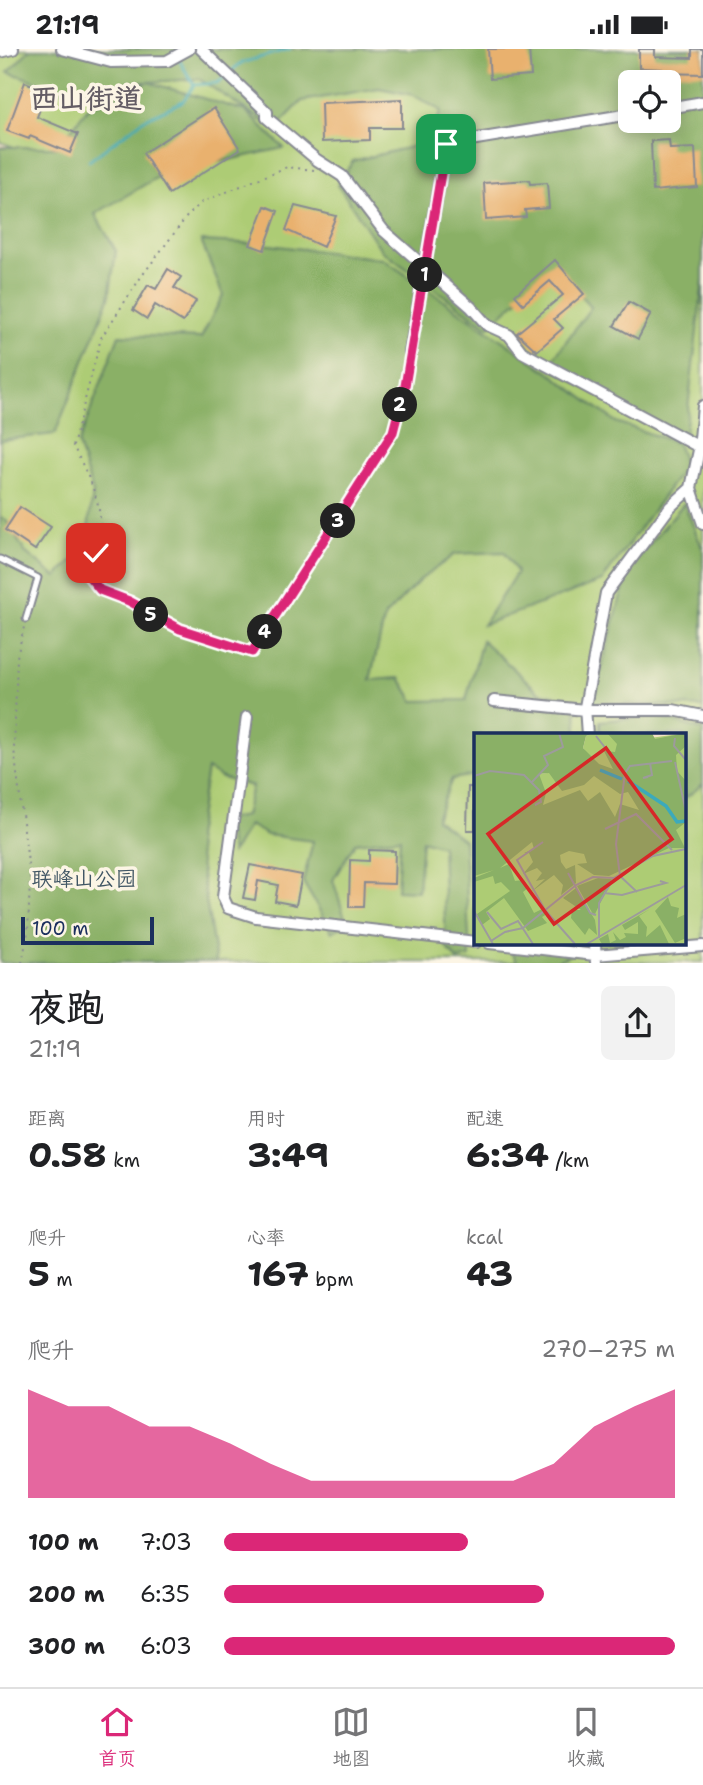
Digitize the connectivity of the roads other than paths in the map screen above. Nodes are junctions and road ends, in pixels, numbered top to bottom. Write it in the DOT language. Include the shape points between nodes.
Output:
graph roads {
  1 [pos="13,49"];
  2 [pos="62,49"];
  3 [pos="189,49"];
  4 [pos="201,49"];
  5 [pos="0,52"];
  6 [pos="703,102"];
  7 [pos="681,106"];
  8 [pos="618,116"];
  9 [pos="426,268"];
  10 [pos="410,352"];
  11 [pos="703,406"];
  12 [pos="701,449"];
  13 [pos="691,488"];
  14 [pos="703,524"];
  15 [pos="0,559"];
  16 [pos="26,619"];
  17 [pos="494,701"];
  18 [pos="586,710"];
  19 [pos="703,716"];
  20 [pos="247,717"];
  21 [pos="587,733"];
  22 [pos="474,942"];
  23 [pos="508,945"];
  24 [pos="703,946"];
  25 [pos="595,954"];
  1 -- 5 [label="street"];
  2 -- 3 [label="street" via="111,62 167,61"];
  4 -- 9 [label="street" via="267,112 267,118 342,176 384,231"];
  6 -- 7 [label="street"];
  8 -- 9 [label="street" via="446,144"];
  9 -- 10 [label="street"];
  9 -- 12 [label="street" via="487,325 509,335 522,352"];
  11 -- 12 [label="street"];
  12 -- 13 [label="street"];
  13 -- 14 [label="street"];
  13 -- 18 [label="street" via="670,507 606,593"];
  15 -- 16 [label="lane" via="38,579"];
  17 -- 18 [label="street"];
  18 -- 19 [label="street" via="673,710"];
  18 -- 21 [label="street"];
  20 -- 22 [label="street" via="223,897 228,908 256,917"];
  23 -- 25 [label="street"];
  24 -- 25 [label="street"];
}
